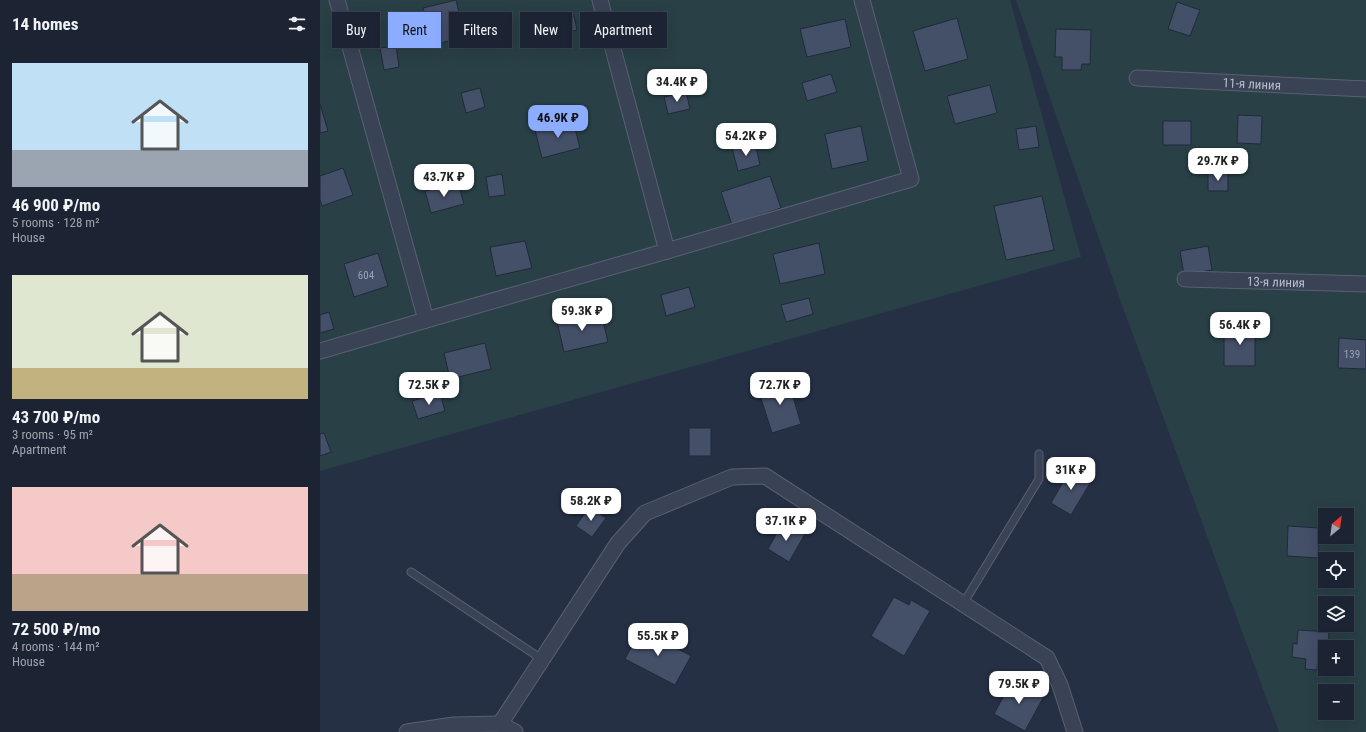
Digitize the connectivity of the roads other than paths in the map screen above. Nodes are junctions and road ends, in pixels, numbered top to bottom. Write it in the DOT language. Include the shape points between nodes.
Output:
graph roads {
  1 [pos="337,0"];
  2 [pos="600,0"];
  3 [pos="862,0"];
  4 [pos="1138,78"];
  5 [pos="1366,89"];
  6 [pos="667,251"];
  7 [pos="1185,279"];
  8 [pos="1366,284"];
  9 [pos="426,320"];
  10 [pos="320,350"];
  11 [pos="1039,454"];
  12 [pos="411,572"];
  13 [pos="963,604"];
  14 [pos="543,660"];
  15 [pos="500,724"];
  16 [pos="407,732"];
  17 [pos="515,732"];
  18 [pos="1075,732"];
  1 -- 9 [label="street"];
  2 -- 6 [label="street"];
  3 -- 6 [label="street" via="911,179"];
  4 -- 5 [label="street, 11-я линия"];
  6 -- 9 [label="street"];
  7 -- 8 [label="street, 13-я линия"];
  9 -- 10 [label="street"];
  11 -- 13 [label="lane" via="1039,479"];
  12 -- 14 [label="lane"];
  13 -- 14 [label="street" via="765,476 732,477 645,513 618,543"];
  13 -- 18 [label="street" via="1046,658 1060,685"];
  14 -- 15 [label="street"];
  15 -- 16 [label="street" via="454,725"];
  15 -- 17 [label="street"];
}
